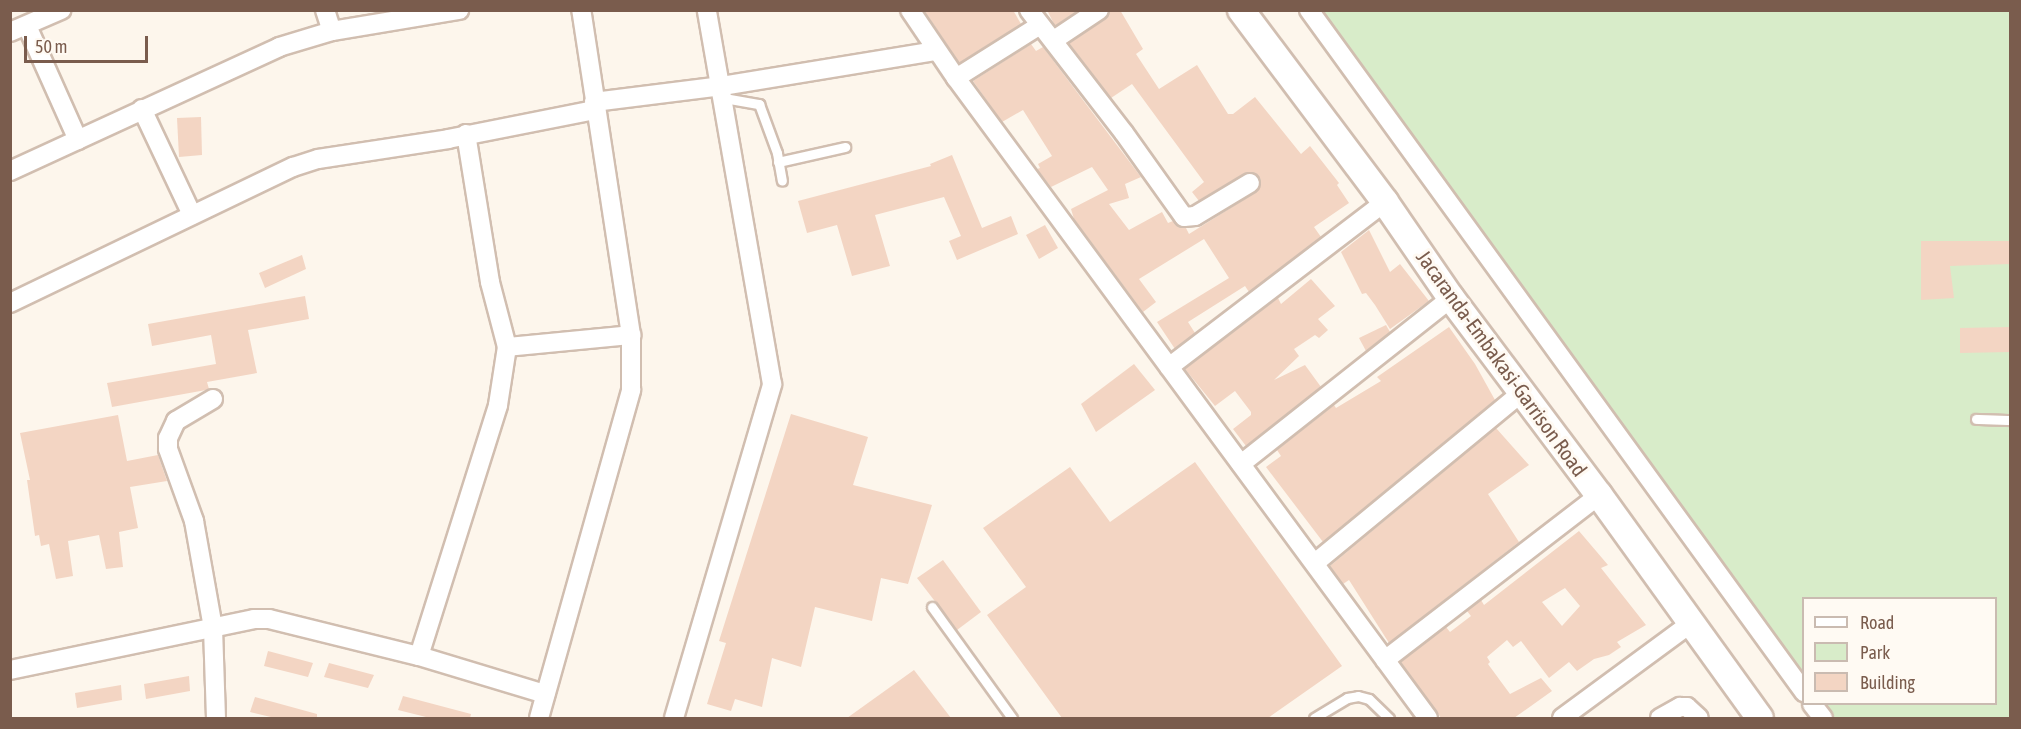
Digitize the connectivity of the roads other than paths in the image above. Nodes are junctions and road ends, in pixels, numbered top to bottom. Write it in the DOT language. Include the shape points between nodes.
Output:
graph roads {
  1 [pos="61,10"];
  2 [pos="324,10"];
  3 [pos="459,10"];
  4 [pos="581,10"];
  5 [pos="707,10"];
  6 [pos="910,10"];
  7 [pos="1029,10"];
  8 [pos="1099,10"];
  9 [pos="1240,10"];
  10 [pos="1309,10"];
  11 [pos="1040,25"];
  12 [pos="19,29"];
  13 [pos="332,31"];
  14 [pos="1054,40"];
  15 [pos="936,51"];
  16 [pos="956,78"];
  17 [pos="723,92"];
  18 [pos="594,106"];
  19 [pos="142,109"];
  20 [pos="466,134"];
  21 [pos="78,140"];
  22 [pos="845,147"];
  23 [pos="778,162"];
  24 [pos="10,171"];
  25 [pos="782,181"];
  26 [pos="1250,183"];
  27 [pos="1385,202"];
  28 [pos="192,215"];
  29 [pos="1451,298"];
  30 [pos="10,303"];
  31 [pos="631,335"];
  32 [pos="507,347"];
  33 [pos="1169,367"];
  34 [pos="1521,393"];
  35 [pos="213,399"];
  36 [pos="1976,419"];
  37 [pos="2010,420"];
  38 [pos="1241,464"];
  39 [pos="1599,495"];
  40 [pos="1315,562"];
  41 [pos="932,607"];
  42 [pos="1690,624"];
  43 [pos="213,628"];
  44 [pos="419,656"];
  45 [pos="1385,660"];
  46 [pos="10,670"];
  47 [pos="1802,691"];
  48 [pos="545,694"];
  49 [pos="1813,705"];
  50 [pos="216,718"];
  51 [pos="539,718"];
  52 [pos="674,718"];
  53 [pos="1012,718"];
  54 [pos="1314,718"];
  55 [pos="1389,718"];
  56 [pos="1428,718"];
  57 [pos="1562,718"];
  58 [pos="1660,718"];
  59 [pos="1699,718"];
  60 [pos="1760,718"];
  61 [pos="1823,718"];
  1 -- 12 [label="street"];
  2 -- 13 [label="street"];
  3 -- 13 [label="street"];
  4 -- 18 [label="street"];
  5 -- 17 [label="street"];
  6 -- 15 [label="street"];
  7 -- 11 [label="street"];
  8 -- 14 [label="street"];
  9 -- 27 [label="street, Jacaranda-Embakasi-Garrison Road"];
  10 -- 47 [label="street"];
  11 -- 14 [label="street"];
  11 -- 16 [label="street"];
  12 -- 21 [label="street"];
  13 -- 19 [label="street" via="279,47"];
  14 -- 26 [label="street" via="1184,217 1195,216"];
  15 -- 16 [label="street"];
  15 -- 17 [label="street"];
  16 -- 33 [label="street"];
  17 -- 18 [label="street"];
  17 -- 23 [label="lane" via="759,105"];
  17 -- 52 [label="street" via="772,384"];
  18 -- 20 [label="street"];
  18 -- 31 [label="street"];
  19 -- 21 [label="street"];
  19 -- 28 [label="street"];
  20 -- 28 [label="street" via="318,159"];
  20 -- 32 [label="street" via="490,282"];
  21 -- 24 [label="street"];
  22 -- 23 [label="lane"];
  23 -- 25 [label="lane"];
  27 -- 29 [label="street, Jacaranda-Embakasi-Garrison Road"];
  27 -- 33 [label="street"];
  28 -- 30 [label="street"];
  29 -- 34 [label="street, Jacaranda-Embakasi-Garrison Road"];
  29 -- 38 [label="street"];
  31 -- 32 [label="street"];
  31 -- 48 [label="street" via="631,390"];
  32 -- 44 [label="street" via="498,405"];
  33 -- 38 [label="street"];
  34 -- 39 [label="street, Jacaranda-Embakasi-Garrison Road"];
  34 -- 40 [label="street"];
  35 -- 43 [label="street" via="176,421 168,438 168,449 194,520"];
  36 -- 37 [label="lane"];
  38 -- 40 [label="street"];
  39 -- 42 [label="street, Jacaranda-Embakasi-Garrison Road"];
  39 -- 45 [label="street"];
  40 -- 45 [label="street"];
  41 -- 53 [label="lane"];
  42 -- 57 [label="street"];
  42 -- 60 [label="street, Jacaranda-Embakasi-Garrison Road"];
  43 -- 44 [label="street" via="269,619"];
  43 -- 46 [label="street"];
  43 -- 50 [label="street"];
  44 -- 48 [label="street"];
  45 -- 56 [label="street"];
  48 -- 51 [label="street"];
  49 -- 61 [label="street"];
  54 -- 55 [label="lane" via="1347,698 1358,696 1369,699"];
  58 -- 59 [label="street" via="1680,707 1687,707"];
}
